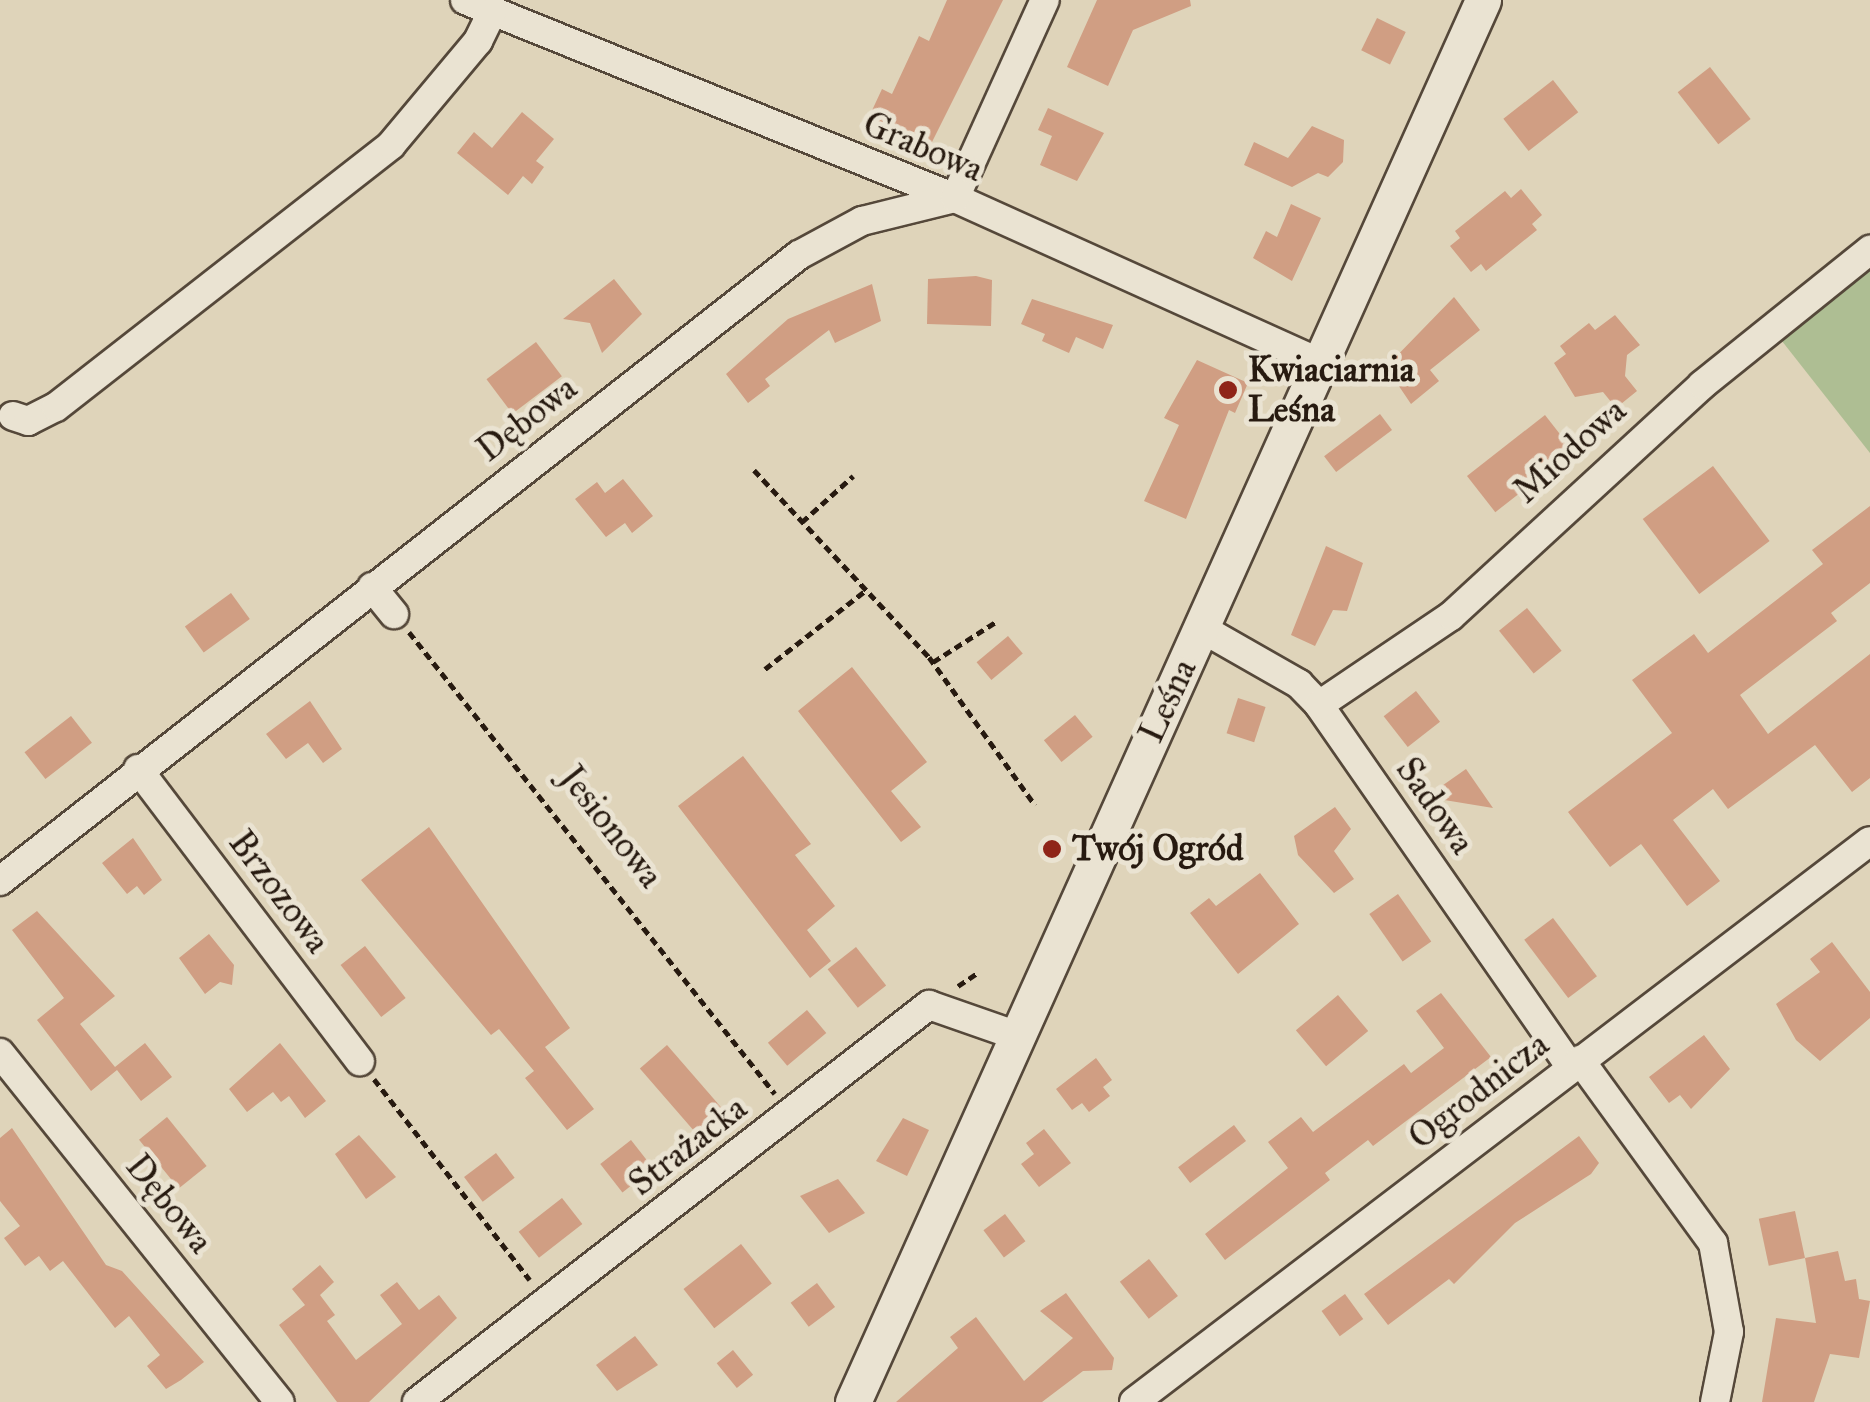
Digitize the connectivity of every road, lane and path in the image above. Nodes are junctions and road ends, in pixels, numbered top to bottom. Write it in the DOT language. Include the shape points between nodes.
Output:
graph roads {
  1 [pos="465,0"];
  2 [pos="1044,0"];
  3 [pos="1483,0"];
  4 [pos="492,12"];
  5 [pos="955,198"];
  6 [pos="1870,250"];
  7 [pos="1320,363"];
  8 [pos="12,416"];
  9 [pos="754,470"];
  10 [pos="853,476"];
  11 [pos="802,522"];
  12 [pos="372,587"];
  13 [pos="866,590"];
  14 [pos="394,614"];
  15 [pos="997,621"];
  16 [pos="1201,628"];
  17 [pos="932,662"];
  18 [pos="765,669"];
  19 [pos="1319,705"];
  20 [pos="138,768"];
  21 [pos="1035,805"];
  22 [pos="1870,840"];
  23 [pos="0,880"];
  24 [pos="1018,1036"];
  25 [pos="0,1053"];
  26 [pos="360,1061"];
  27 [pos="1576,1063"];
  28 [pos="791,1114"];
  29 [pos="547,1302"];
  30 [pos="280,1402"];
  31 [pos="417,1402"];
  32 [pos="854,1402"];
  33 [pos="1134,1402"];
  34 [pos="1714,1402"];
  1 -- 4 [label="street, Grabowa"];
  2 -- 5 [label="street"];
  3 -- 7 [label="street, Leśna"];
  4 -- 5 [label="street, Grabowa"];
  4 -- 8 [label="street" via="478,41 391,145 56,407 28,421"];
  5 -- 7 [label="street, Grabowa"];
  5 -- 12 [label="street, Dębowa" via="862,221 799,255"];
  6 -- 19 [label="street, Miodowa" via="1702,384 1450,616"];
  7 -- 16 [label="street, Leśna"];
  9 -- 11 [label="path"];
  10 -- 11 [label="path"];
  11 -- 13 [label="path"];
  12 -- 14 [label="street"];
  12 -- 20 [label="street, Dębowa"];
  13 -- 17 [label="path"];
  13 -- 18 [label="path"];
  14 -- 28 [label="path, Jesionowa"];
  15 -- 17 [label="path"];
  16 -- 19 [label="street, Sadowa" via="1299,684"];
  16 -- 24 [label="street, Leśna"];
  17 -- 21 [label="path"];
  19 -- 27 [label="street, Sadowa"];
  20 -- 23 [label="street, Dębowa"];
  20 -- 26 [label="street, Brzozowa"];
  22 -- 27 [label="street, Ogrodnicza"];
  24 -- 28 [label="street, Strażacka" via="929,1005"];
  24 -- 32 [label="street, Leśna"];
  25 -- 30 [label="street, Dębowa"];
  26 -- 29 [label="path"];
  27 -- 33 [label="street, Ogrodnicza"];
  27 -- 34 [label="street, Sadowa" via="1713,1243 1729,1332"];
  28 -- 29 [label="street, Strażacka"];
  29 -- 31 [label="street, Strażacka"];
}
